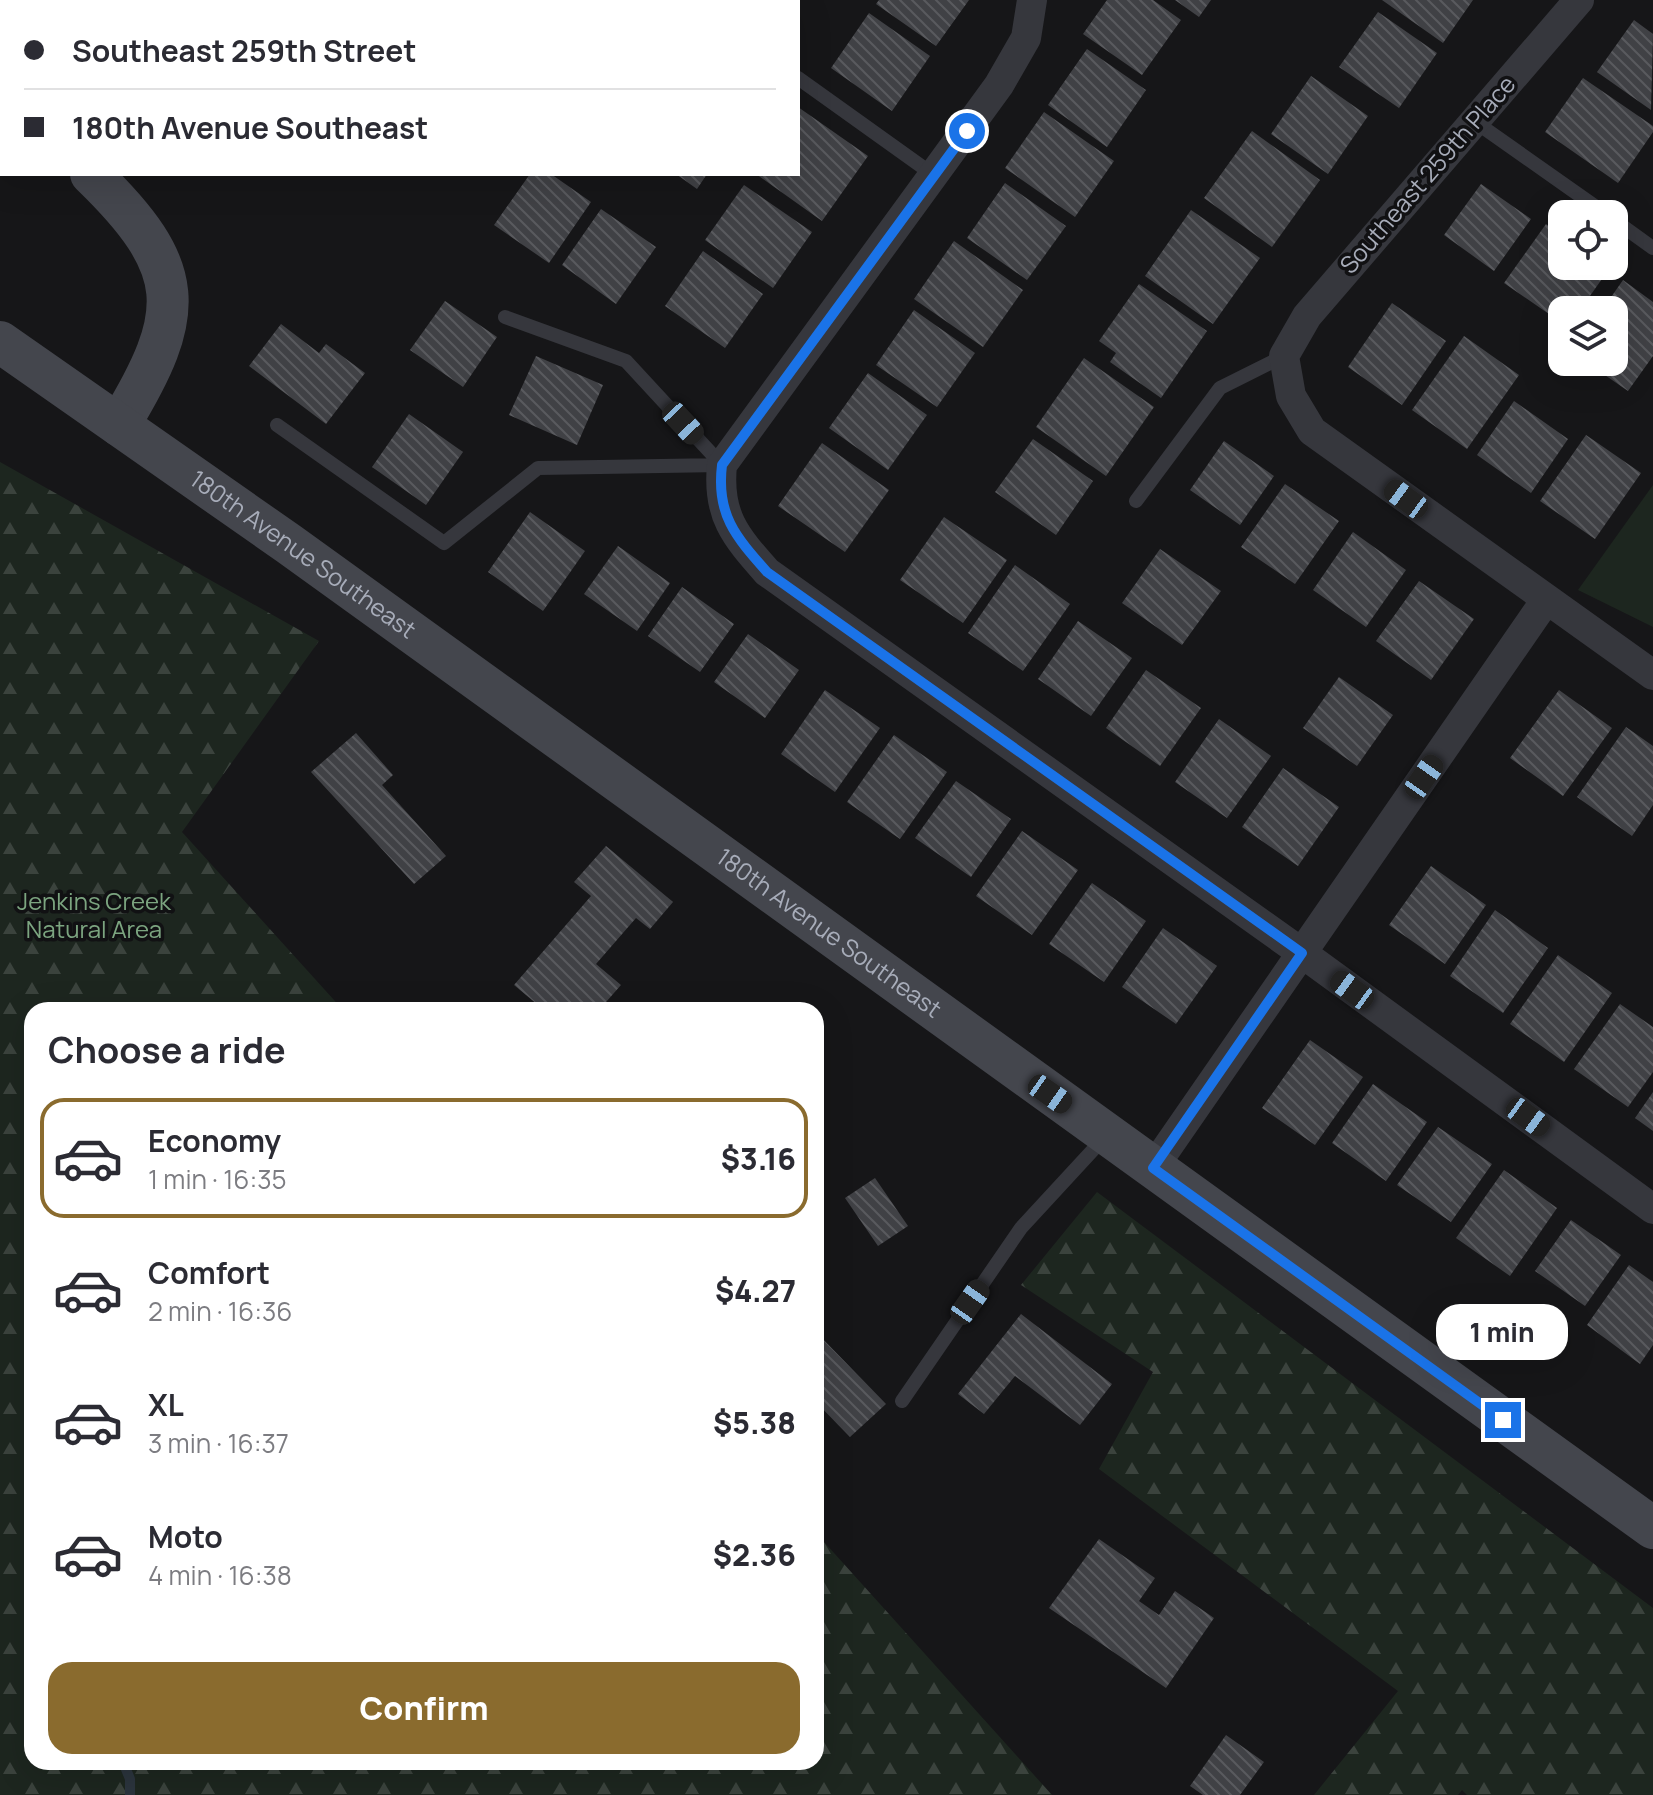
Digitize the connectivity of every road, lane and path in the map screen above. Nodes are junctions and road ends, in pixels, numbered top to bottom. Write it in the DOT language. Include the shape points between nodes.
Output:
graph roads {
  1 [pos="1032,0"];
  2 [pos="1579,0"];
  3 [pos="800,79"];
  4 [pos="1474,121"];
  5 [pos="93,176"];
  6 [pos="935,176"];
  7 [pos="1586,200"];
  8 [pos="1628,230"];
  9 [pos="1653,248"];
  10 [pos="505,317"];
  11 [pos="0,342"];
  12 [pos="1284,356"];
  13 [pos="119,425"];
  14 [pos="277,425"];
  15 [pos="722,465"];
  16 [pos="1136,501"];
  17 [pos="1546,600"];
  18 [pos="1653,675"];
  19 [pos="1302,953"];
  20 [pos="1108,1135"];
  21 [pos="1153,1168"];
  22 [pos="1653,1209"];
  23 [pos="902,1401"];
  24 [pos="1653,1528"];
  1 -- 6 [label="street" via="1026,38"];
  2 -- 4 [label="street, Southeast 259th Place"];
  3 -- 6 [label="lane"];
  4 -- 7 [label="lane"];
  4 -- 12 [label="street, Southeast 259th Place" via="1307,316"];
  5 -- 13 [label="street" via="141,227 168,284 161,346"];
  6 -- 15 [label="street"];
  8 -- 9 [label="lane"];
  10 -- 15 [label="lane" via="626,361"];
  11 -- 13 [label="street, 180th Avenue Southeast"];
  12 -- 16 [label="lane" via="1220,388"];
  12 -- 17 [label="street" via="1291,396 1312,431"];
  13 -- 20 [label="street, 180th Avenue Southeast"];
  14 -- 15 [label="lane" via="444,543 538,468"];
  15 -- 19 [label="street" via="719,491 724,512 767,572"];
  17 -- 18 [label="street"];
  17 -- 19 [label="street"];
  19 -- 21 [label="street"];
  19 -- 22 [label="street"];
  20 -- 21 [label="street, 180th Avenue Southeast"];
  20 -- 23 [label="lane" via="1021,1228"];
  21 -- 24 [label="street, 180th Avenue Southeast"];
}
